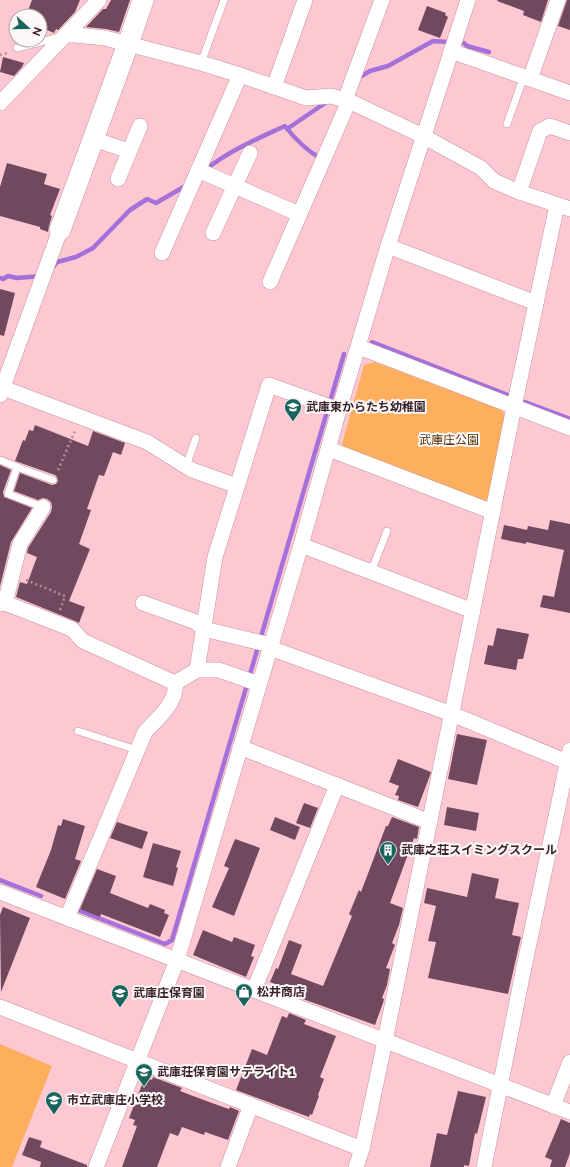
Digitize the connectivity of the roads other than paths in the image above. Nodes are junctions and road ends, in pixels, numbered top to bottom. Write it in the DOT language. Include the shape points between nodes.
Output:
graph roads {
  1 [pos="99,0"];
  2 [pos="142,0"];
  3 [pos="224,0"];
  4 [pos="305,0"];
  5 [pos="382,0"];
  6 [pos="468,0"];
  7 [pos="558,0"];
  8 [pos="65,35"];
  9 [pos="48,40"];
  10 [pos="128,44"];
  11 [pos="451,51"];
  12 [pos="201,63"];
  13 [pos="240,75"];
  14 [pos="527,78"];
  15 [pos="274,87"];
  16 [pos="570,93"];
  17 [pos="3,95"];
  18 [pos="347,101"];
  19 [pos="507,124"];
  20 [pos="140,126"];
  21 [pos="570,134"];
  22 [pos="424,136"];
  23 [pos="93,139"];
  24 [pos="129,152"];
  25 [pos="250,153"];
  26 [pos="198,175"];
  27 [pos="118,179"];
  28 [pos="234,186"];
  29 [pos="519,192"];
  30 [pos="563,207"];
  31 [pos="299,214"];
  32 [pos="60,230"];
  33 [pos="213,233"];
  34 [pos="388,246"];
  35 [pos="162,254"];
  36 [pos="270,282"];
  37 [pos="536,303"];
  38 [pos="359,347"];
  39 [pos="1,391"];
  40 [pos="514,407"];
  41 [pos="339,410"];
  42 [pos="570,428"];
  43 [pos="196,438"];
  44 [pos="329,449"];
  45 [pos="0,460"];
  46 [pos="17,466"];
  47 [pos="186,466"];
  48 [pos="53,480"];
  49 [pos="237,486"];
  50 [pos="43,508"];
  51 [pos="493,512"];
  52 [pos="387,531"];
  53 [pos="301,545"];
  54 [pos="371,572"];
  55 [pos="143,603"];
  56 [pos="3,604"];
  57 [pos="473,611"];
  58 [pos="204,629"];
  59 [pos="264,644"];
  60 [pos="197,670"];
  61 [pos="252,682"];
  62 [pos="175,683"];
  63 [pos="452,714"];
  64 [pos="78,731"];
  65 [pos="240,747"];
  66 [pos="137,750"];
  67 [pos="569,758"];
  68 [pos="337,785"];
  69 [pos="430,822"];
  70 [pos="0,892"];
  71 [pos="67,918"];
  72 [pos="177,960"];
  73 [pos="254,990"];
  74 [pos="0,1007"];
  75 [pos="385,1041"];
  76 [pos="137,1060"];
  77 [pos="570,1062"];
  78 [pos="501,1085"];
  79 [pos="251,1105"];
  80 [pos="553,1106"];
  81 [pos="570,1112"];
  82 [pos="362,1148"];
  83 [pos="96,1167"];
  84 [pos="228,1167"];
  85 [pos="356,1167"];
  86 [pos="484,1167"];
  1 -- 8 [label="street"];
  2 -- 10 [label="street"];
  3 -- 12 [label="lane"];
  4 -- 15 [label="street"];
  5 -- 18 [label="street"];
  6 -- 11 [label="street"];
  7 -- 14 [label="street"];
  8 -- 9 [label="lane"];
  8 -- 10 [label="street" via="105,38"];
  8 -- 17 [label="street"];
  10 -- 12 [label="street"];
  10 -- 23 [label="street"];
  11 -- 14 [label="street"];
  11 -- 22 [label="street"];
  12 -- 13 [label="street"];
  13 -- 15 [label="street"];
  13 -- 26 [label="street"];
  14 -- 16 [label="street"];
  14 -- 19 [label="lane"];
  15 -- 18 [label="street" via="306,98 331,96"];
  18 -- 22 [label="street"];
  18 -- 31 [label="street"];
  20 -- 24 [label="street"];
  21 -- 29 [label="street" via="550,126 540,131"];
  22 -- 29 [label="street" via="481,168 494,181"];
  22 -- 34 [label="street"];
  23 -- 24 [label="street"];
  23 -- 32 [label="street"];
  24 -- 27 [label="street"];
  25 -- 28 [label="street"];
  26 -- 28 [label="street"];
  26 -- 35 [label="street"];
  28 -- 31 [label="street"];
  28 -- 33 [label="street"];
  29 -- 30 [label="street"];
  30 -- 37 [label="street"];
  31 -- 36 [label="street"];
  32 -- 39 [label="street"];
  34 -- 37 [label="street"];
  34 -- 38 [label="street"];
  37 -- 40 [label="street"];
  38 -- 40 [label="street"];
  38 -- 41 [label="street"];
  39 -- 47 [label="street" via="147,442"];
  40 -- 42 [label="street"];
  40 -- 51 [label="street"];
  41 -- 44 [label="street"];
  41 -- 49 [label="street" via="269,385"];
  43 -- 47 [label="lane"];
  44 -- 51 [label="street"];
  44 -- 53 [label="street"];
  45 -- 46 [label="lane"];
  46 -- 48 [label="lane"];
  46 -- 50 [label="lane" via="8,494"];
  47 -- 49 [label="street"];
  49 -- 58 [label="street" via="215,557"];
  50 -- 56 [label="street" via="20,544"];
  51 -- 57 [label="street"];
  52 -- 54 [label="lane"];
  53 -- 54 [label="street"];
  53 -- 59 [label="street"];
  54 -- 57 [label="street"];
  55 -- 58 [label="street" via="196,622"];
  56 -- 62 [label="street" via="72,629 83,641"];
  57 -- 63 [label="street"];
  58 -- 59 [label="street"];
  58 -- 60 [label="street"];
  59 -- 61 [label="street"];
  59 -- 63 [label="street"];
  60 -- 61 [label="street" via="219,670"];
  60 -- 62 [label="street"];
  61 -- 65 [label="street"];
  62 -- 66 [label="street" via="177,691 167,708 145,732"];
  63 -- 67 [label="street"];
  63 -- 69 [label="street"];
  64 -- 66 [label="lane"];
  65 -- 68 [label="street"];
  65 -- 72 [label="street"];
  66 -- 71 [label="street"];
  67 -- 78 [label="street"];
  68 -- 69 [label="street"];
  68 -- 73 [label="street"];
  69 -- 75 [label="street"];
  70 -- 71 [label="street"];
  71 -- 72 [label="street"];
  72 -- 73 [label="street"];
  72 -- 76 [label="street"];
  73 -- 75 [label="street"];
  74 -- 76 [label="street"];
  75 -- 78 [label="street"];
  75 -- 82 [label="street"];
  76 -- 79 [label="street"];
  76 -- 83 [label="street"];
  77 -- 80 [label="street"];
  78 -- 80 [label="street"];
  78 -- 86 [label="street"];
  79 -- 82 [label="street"];
  79 -- 84 [label="street"];
  80 -- 81 [label="street"];
  82 -- 85 [label="street"];
}
